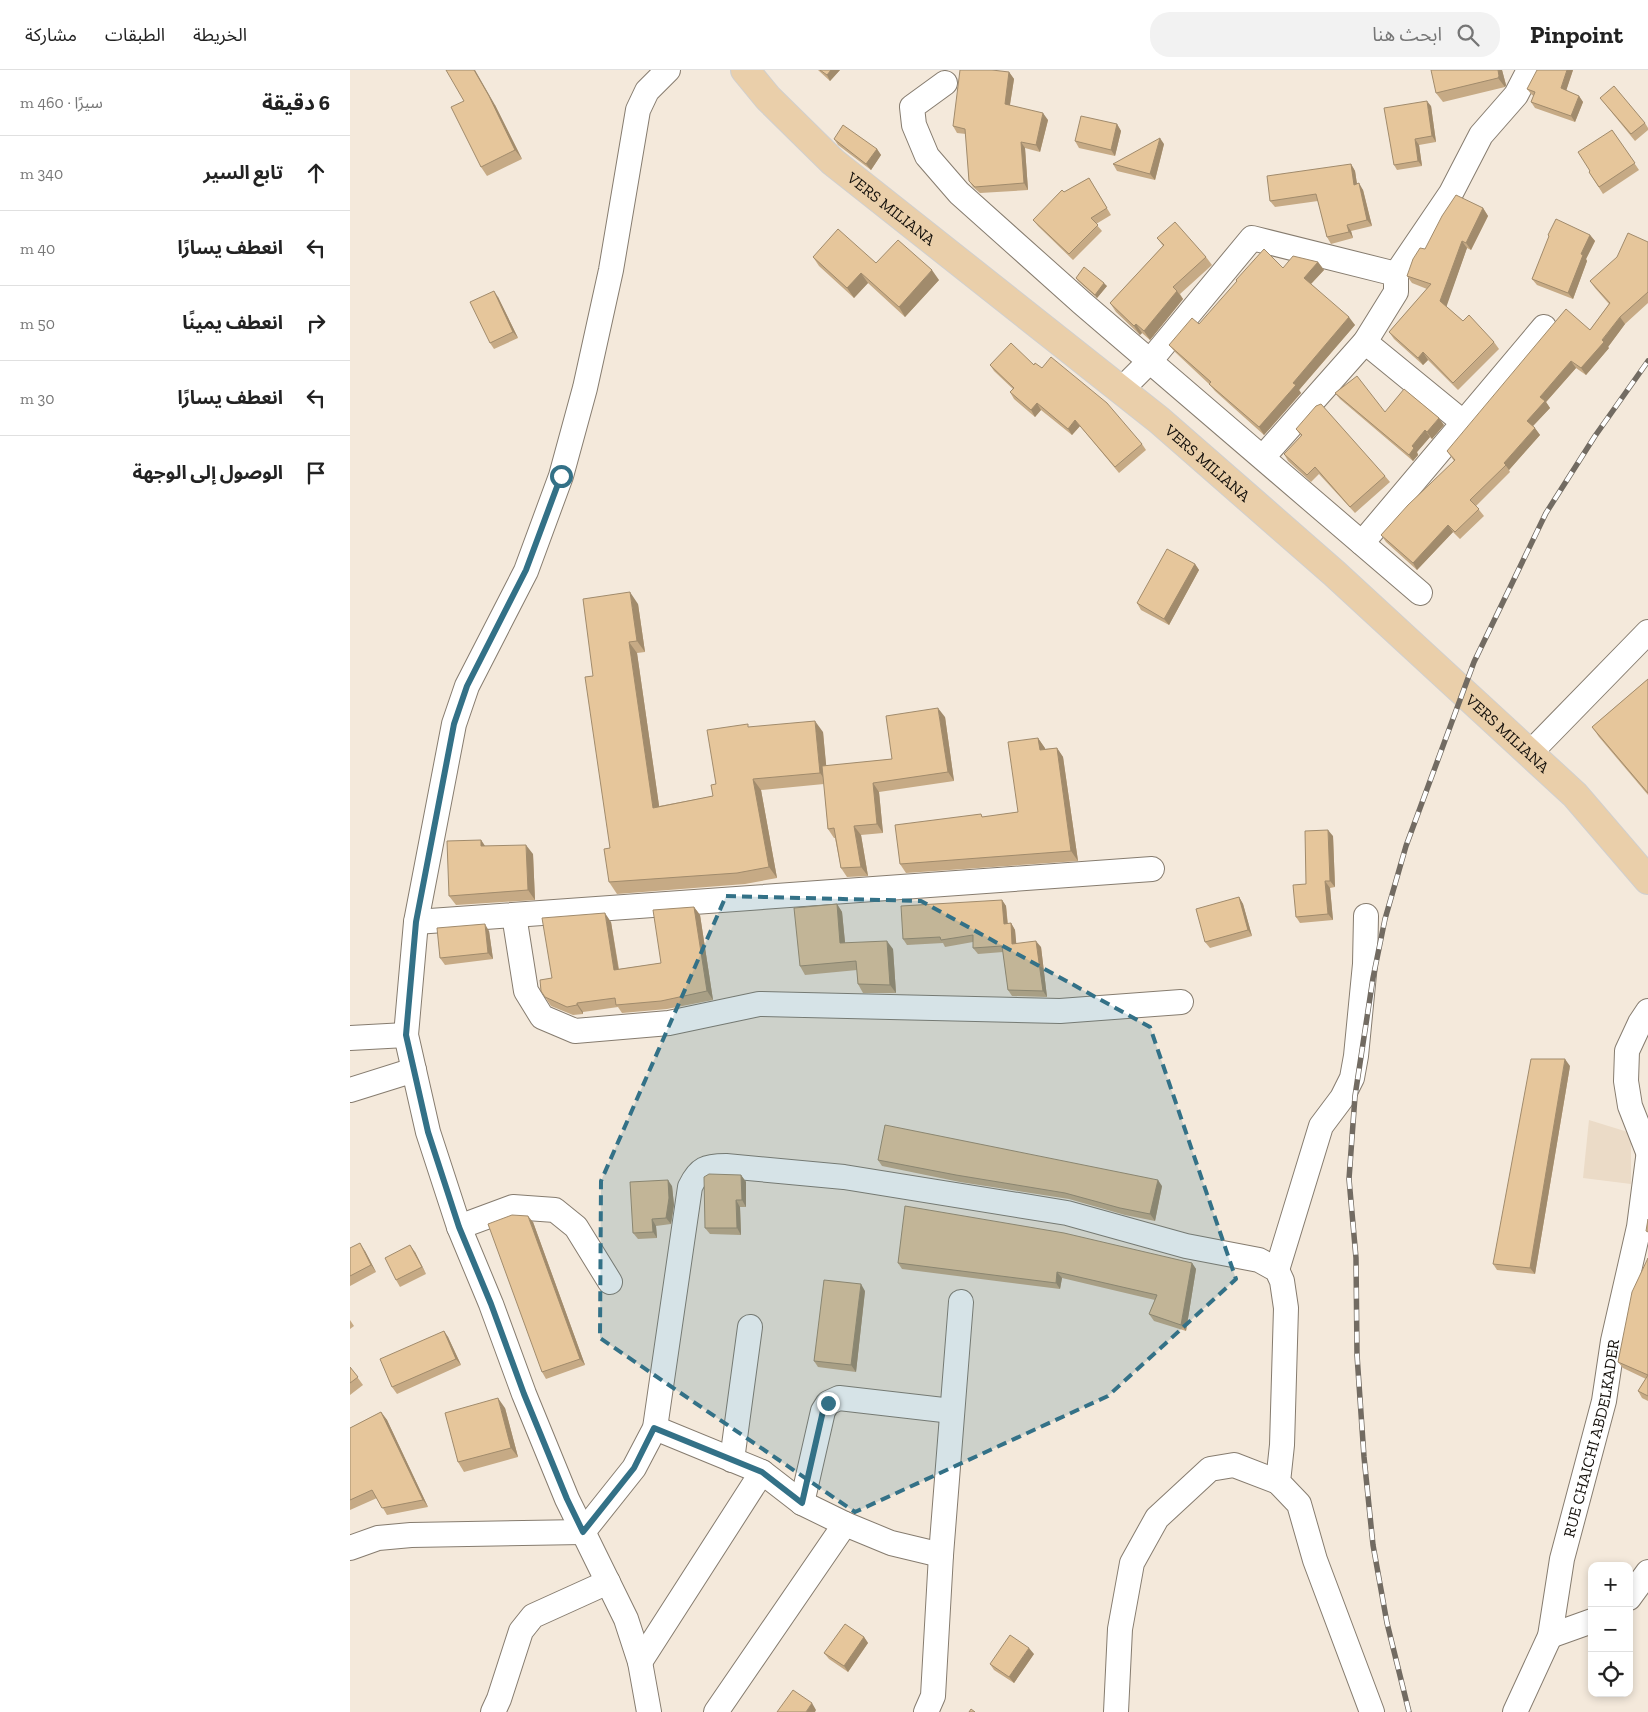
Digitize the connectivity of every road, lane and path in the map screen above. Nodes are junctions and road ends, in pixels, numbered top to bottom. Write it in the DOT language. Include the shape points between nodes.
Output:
graph roads {
  1 [pos="668,70"];
  2 [pos="745,70"];
  3 [pos="1529,70"];
  4 [pos="945,83"];
  5 [pos="1396,274"];
  6 [pos="1544,327"];
  7 [pos="1364,342"];
  8 [pos="1150,361"];
  9 [pos="1121,390"];
  10 [pos="1464,422"];
  11 [pos="1263,457"];
  12 [pos="1362,543"];
  13 [pos="1420,592"];
  14 [pos="1648,632"];
  15 [pos="1640,652"];
  16 [pos="1530,753"];
  17 [pos="1152,869"];
  18 [pos="1648,880"];
  19 [pos="514,915"];
  20 [pos="1366,916"];
  21 [pos="416,922"];
  22 [pos="1181,1002"];
  23 [pos="1648,1011"];
  24 [pos="406,1035"];
  25 [pos="350,1038"];
  26 [pos="414,1070"];
  27 [pos="350,1090"];
  28 [pos="1648,1152"];
  29 [pos="1648,1158"];
  30 [pos="459,1227"];
  31 [pos="1642,1248"];
  32 [pos="1277,1270"];
  33 [pos="610,1282"];
  34 [pos="961,1302"];
  35 [pos="750,1327"];
  36 [pos="952,1411"];
  37 [pos="654,1428"];
  38 [pos="732,1460"];
  39 [pos="762,1472"];
  40 [pos="1278,1482"];
  41 [pos="802,1503"];
  42 [pos="845,1524"];
  43 [pos="583,1532"];
  44 [pos="350,1548"];
  45 [pos="941,1555"];
  46 [pos="1648,1572"];
  47 [pos="608,1582"];
  48 [pos="1633,1593"];
  49 [pos="1588,1622"];
  50 [pos="1550,1636"];
  51 [pos="640,1662"];
  52 [pos="493,1712"];
  53 [pos="649,1712"];
  54 [pos="716,1712"];
  55 [pos="926,1712"];
  56 [pos="1116,1712"];
  57 [pos="1372,1712"];
  58 [pos="1515,1712"];
  1 -- 21 [label="street" via="647,91 638,110 610,270 585,388 561,476 526,570 467,686 454,724"];
  2 -- 9 [label="main road, VERS MILIANA" via="768,98 833,162"];
  3 -- 5 [label="street" via="1516,95 1481,135 1451,193"];
  4 -- 8 [label="street" via="912,107 914,125 927,156 959,193"];
  5 -- 7 [label="street" via="1396,292"];
  5 -- 8 [label="street" via="1252,238"];
  6 -- 10 [label="street"];
  7 -- 10 [label="street"];
  7 -- 11 [label="street"];
  8 -- 9 [label="street"];
  8 -- 11 [label="street"];
  9 -- 16 [label="main road, VERS MILIANA" via="1334,573"];
  10 -- 12 [label="street"];
  11 -- 12 [label="street"];
  12 -- 13 [label="street"];
  14 -- 15 [label="street"];
  15 -- 16 [label="street"];
  16 -- 18 [label="main road, VERS MILIANA" via="1575,795"];
  17 -- 19 [label="street"];
  19 -- 21 [label="street"];
  19 -- 22 [label="street" via="526,991 542,1017 575,1031 669,1023 759,1004 1060,1011"];
  20 -- 32 [label="street" via="1365,964 1352,1078 1321,1126"];
  21 -- 24 [label="street"];
  23 -- 28 [label="street" via="1627,1052 1626,1081 1630,1106"];
  24 -- 25 [label="street"];
  24 -- 26 [label="street"];
  26 -- 27 [label="street"];
  26 -- 30 [label="street" via="428,1132"];
  29 -- 31 [label="street, RUE CHAICHI ABDELKADER" via="1639,1227"];
  30 -- 33 [label="street" via="512,1207 555,1210 576,1227"];
  30 -- 43 [label="street" via="524,1394"];
  31 -- 50 [label="street, RUE CHAICHI ABDELKADER" via="1612,1341 1604,1401 1562,1559"];
  32 -- 37 [label="street" via="1259,1260 1186,1246 1067,1213 844,1177 710,1166 697,1174 690,1188"];
  32 -- 40 [label="street" via="1282,1280 1286,1308"];
  34 -- 36 [label="street"];
  35 -- 38 [label="street"];
  36 -- 41 [label="street" via="839,1398 828,1403 823,1411"];
  36 -- 45 [label="street"];
  37 -- 38 [label="street"];
  37 -- 43 [label="street" via="634,1468"];
  38 -- 39 [label="street"];
  39 -- 41 [label="street"];
  39 -- 51 [label="street"];
  40 -- 56 [label="street" via="1234,1465 1210,1469 1157,1518 1132,1563 1120,1630"];
  40 -- 57 [label="street" via="1299,1504 1316,1560"];
  41 -- 42 [label="street"];
  42 -- 45 [label="street" via="891,1542"];
  42 -- 54 [label="street"];
  43 -- 44 [label="street" via="402,1536 378,1538"];
  43 -- 47 [label="street"];
  45 -- 55 [label="street" via="933,1696"];
  46 -- 48 [label="street"];
  47 -- 51 [label="street" via="626,1619"];
  47 -- 52 [label="street" via="533,1616 521,1632"];
  49 -- 50 [label="street"];
  50 -- 58 [label="street, RUE CHAICHI ABDELKADER"];
  51 -- 53 [label="street"];
}
